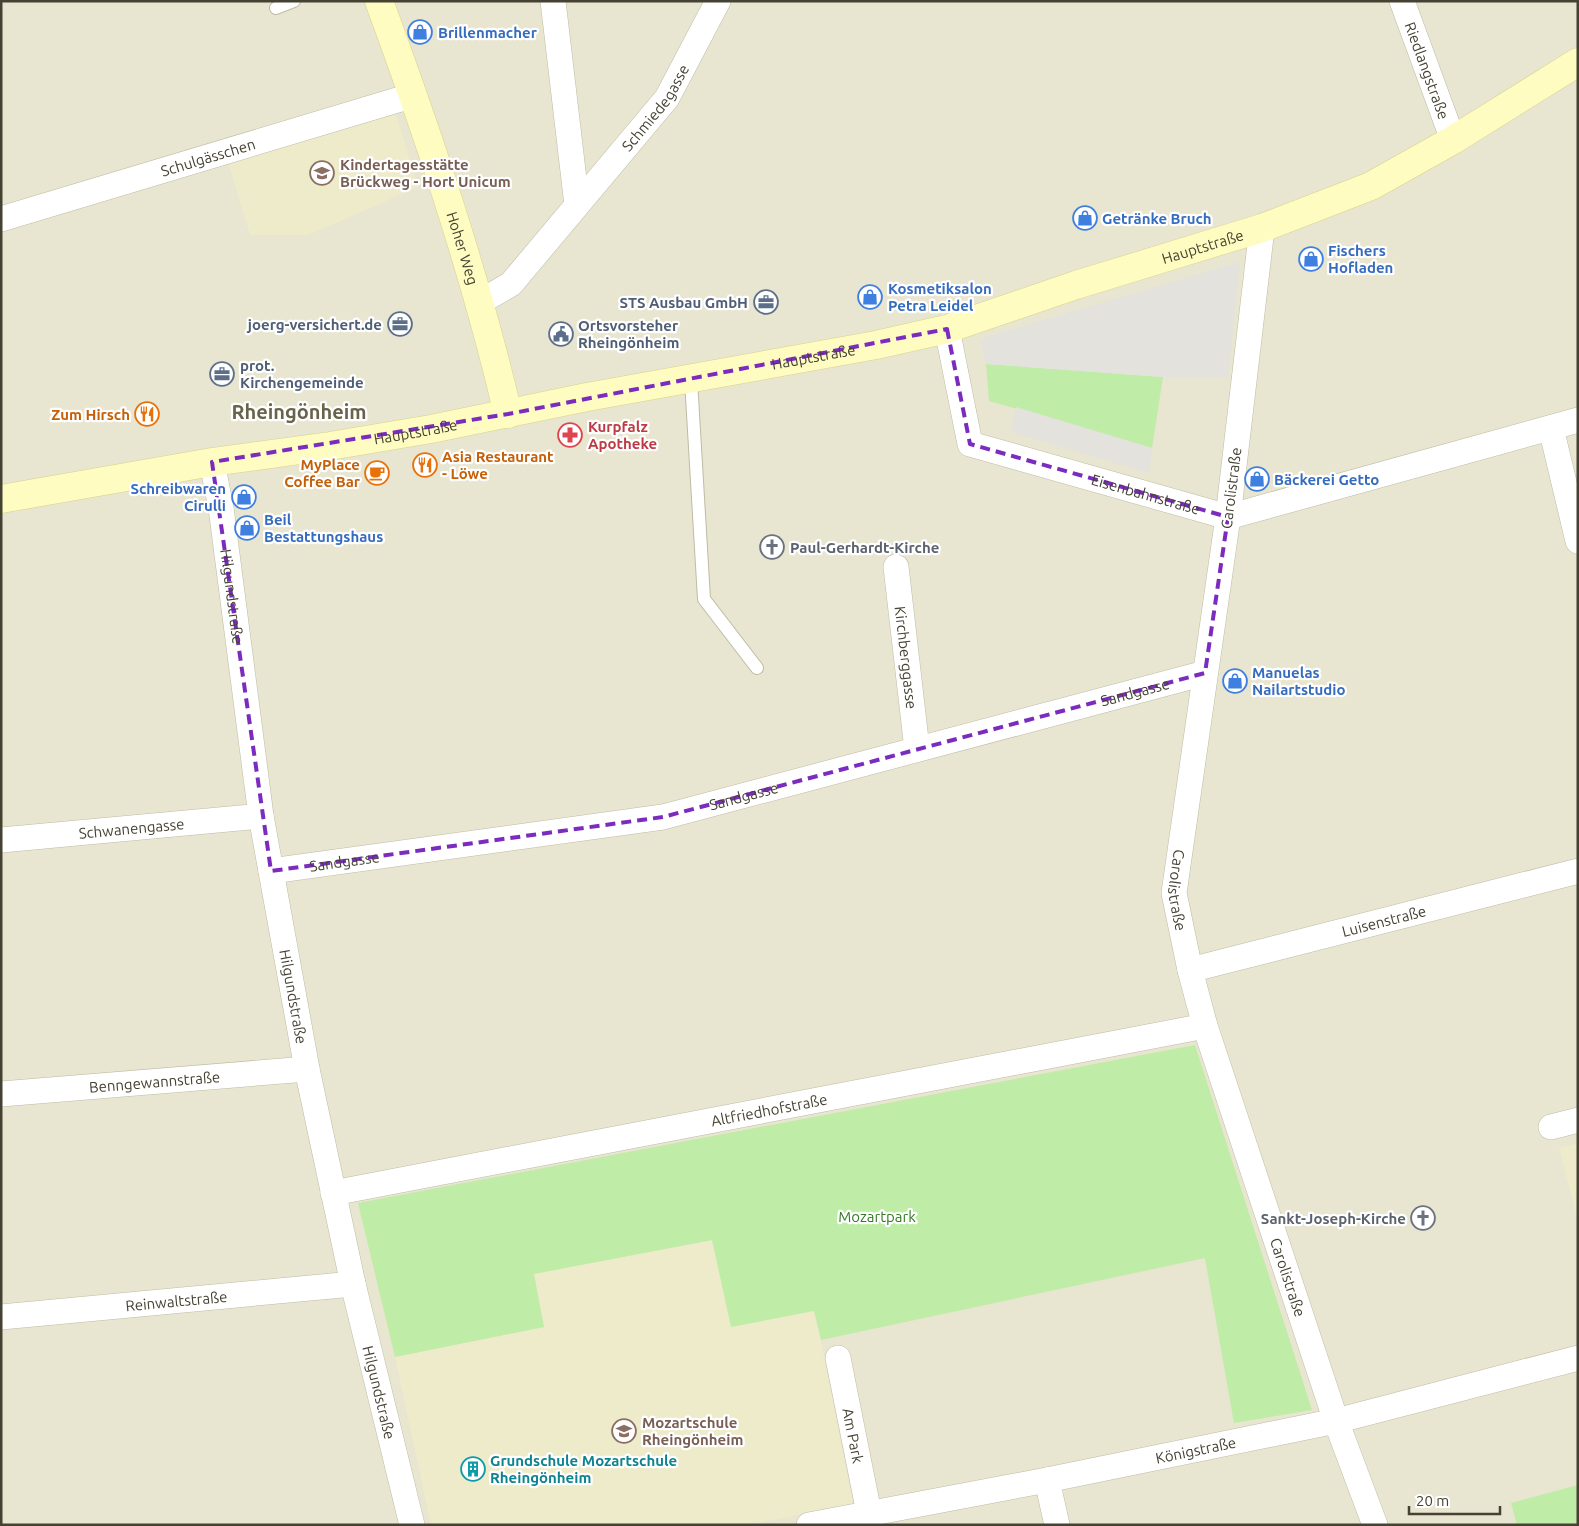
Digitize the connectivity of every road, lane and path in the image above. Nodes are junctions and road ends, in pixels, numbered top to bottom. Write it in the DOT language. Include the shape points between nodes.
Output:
graph roads {
  1 [pos="294,1"];
  2 [pos="379,1"];
  3 [pos="553,1"];
  4 [pos="718,1"];
  5 [pos="1402,1"];
  6 [pos="276,8"];
  7 [pos="1578,62"];
  8 [pos="414,96"];
  9 [pos="1452,140"];
  10 [pos="576,205"];
  11 [pos="1,219"];
  12 [pos="1262,228"];
  13 [pos="480,302"];
  14 [pos="947,329"];
  15 [pos="691,380"];
  16 [pos="508,414"];
  17 [pos="1578,420"];
  18 [pos="1551,428"];
  19 [pos="212,462"];
  20 [pos="1,499"];
  21 [pos="1228,518"];
  22 [pos="1578,541"];
  23 [pos="896,567"];
  24 [pos="756,668"];
  25 [pos="1205,673"];
  26 [pos="917,749"];
  27 [pos="261,816"];
  28 [pos="1,840"];
  29 [pos="1578,871"];
  30 [pos="271,872"];
  31 [pos="1190,970"];
  32 [pos="1205,1026"];
  33 [pos="307,1068"];
  34 [pos="1,1094"];
  35 [pos="1578,1120"];
  36 [pos="1551,1127"];
  37 [pos="333,1193"];
  38 [pos="353,1284"];
  39 [pos="1,1317"];
  40 [pos="838,1358"];
  41 [pos="1578,1358"];
  42 [pos="1336,1421"];
  43 [pos="1047,1480"];
  44 [pos="870,1513"];
  45 [pos="412,1525"];
  46 [pos="809,1525"];
  47 [pos="1057,1525"];
  48 [pos="1375,1525"];
  1 -- 6 [label="lane"];
  2 -- 8 [label="street, Hoher Weg"];
  3 -- 10 [label="street"];
  4 -- 10 [label="street, Schmiedegasse" via="668,98"];
  5 -- 9 [label="street, Riedlangstraße"];
  7 -- 9 [label="street, Hauptstraße"];
  8 -- 11 [label="street, Schulgässchen"];
  8 -- 13 [label="street, Hoher Weg"];
  9 -- 12 [label="street, Hauptstraße" via="1371,186"];
  10 -- 13 [label="street, Schmiedegasse" via="511,284"];
  12 -- 14 [label="street, Hauptstraße" via="1076,285"];
  12 -- 21 [label="street, Carolistraße"];
  13 -- 16 [label="street, Hoher Weg"];
  14 -- 15 [label="street, Hauptstraße"];
  14 -- 21 [label="street, Eisenbahnstraße" via="970,444"];
  15 -- 16 [label="street, Hauptstraße"];
  15 -- 24 [label="lane" via="704,599"];
  16 -- 19 [label="street, Hauptstraße" via="339,445"];
  17 -- 18 [label="street"];
  18 -- 21 [label="street"];
  18 -- 22 [label="street"];
  19 -- 20 [label="street, Hauptstraße"];
  19 -- 27 [label="street, Hilgundstraße" via="221,508"];
  21 -- 25 [label="street, Carolistraße"];
  23 -- 26 [label="street, Kirchberggasse"];
  25 -- 26 [label="street, Sandgasse"];
  25 -- 31 [label="street, Carolistraße" via="1174,893"];
  26 -- 30 [label="street, Sandgasse" via="662,817"];
  27 -- 28 [label="street, Schwanengasse"];
  27 -- 30 [label="street, Hilgundstraße"];
  29 -- 31 [label="street, Luisenstraße"];
  30 -- 33 [label="street, Hilgundstraße"];
  31 -- 32 [label="street, Carolistraße"];
  32 -- 37 [label="street, Altfriedhofstraße"];
  32 -- 42 [label="street, Carolistraße"];
  33 -- 34 [label="street, Benngewannstraße"];
  33 -- 37 [label="street, Hilgundstraße"];
  35 -- 36 [label="street"];
  37 -- 38 [label="street, Hilgundstraße"];
  38 -- 39 [label="street, Reinwaltstraße"];
  38 -- 45 [label="street, Hilgundstraße"];
  40 -- 44 [label="street, Am Park"];
  41 -- 42 [label="street, Königstraße"];
  42 -- 43 [label="street, Königstraße"];
  42 -- 48 [label="street, Carolistraße"];
  43 -- 44 [label="street, Königstraße"];
  43 -- 47 [label="street"];
  44 -- 46 [label="street, Königstraße"];
}
